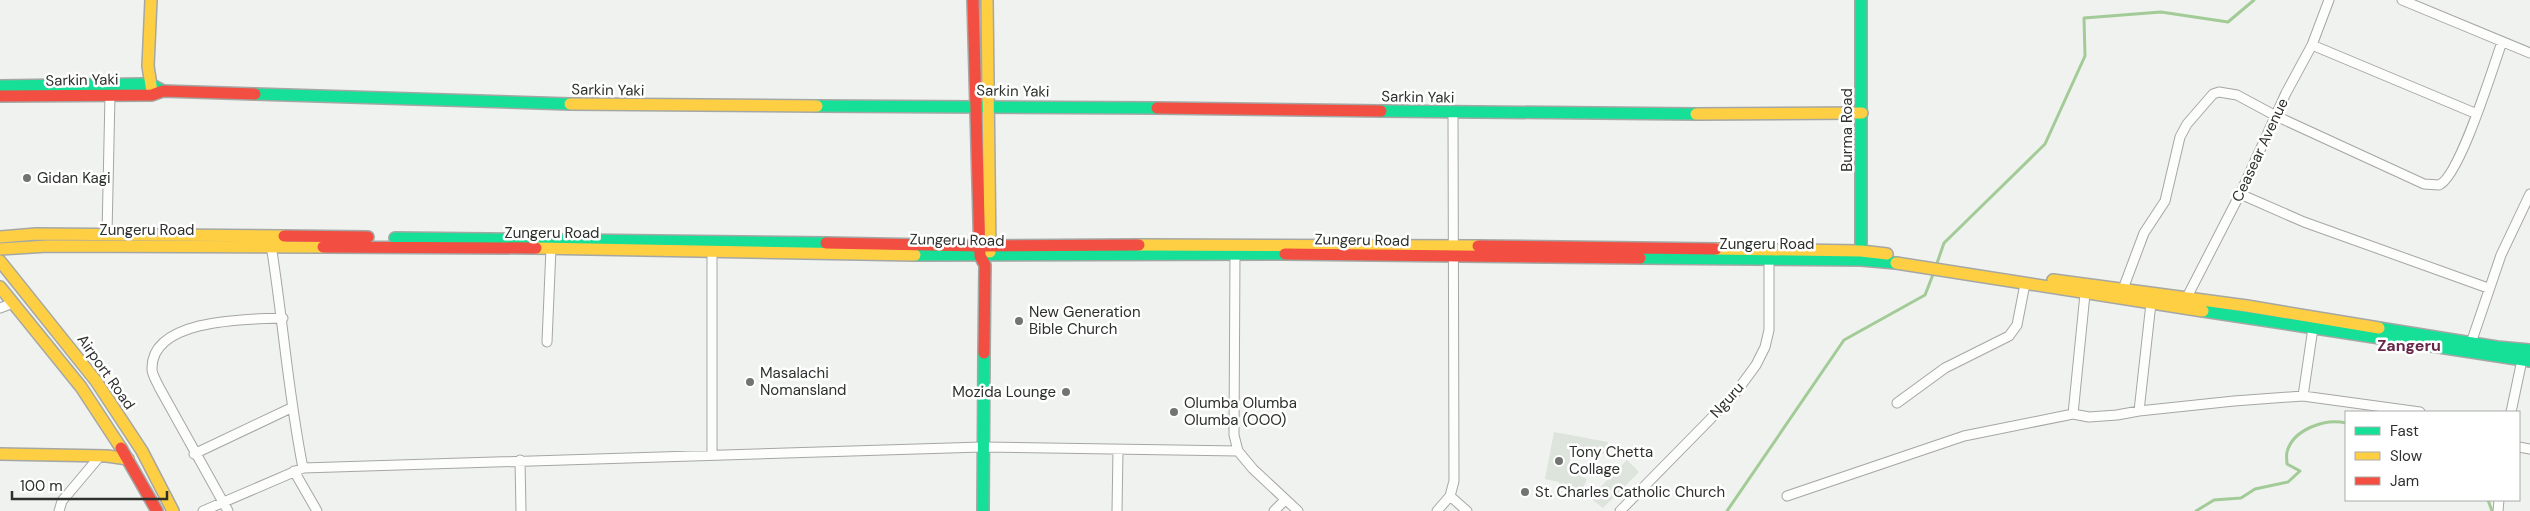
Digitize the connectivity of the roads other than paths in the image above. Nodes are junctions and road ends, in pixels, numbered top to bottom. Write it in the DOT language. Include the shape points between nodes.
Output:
graph roads {
  1 [pos="151,0"];
  2 [pos="974,0"];
  3 [pos="987,0"];
  4 [pos="1861,0"];
  5 [pos="2330,0"];
  6 [pos="2402,0"];
  7 [pos="2418,3"];
  8 [pos="2502,42"];
  9 [pos="2312,45"];
  10 [pos="2530,53"];
  11 [pos="0,86"];
  12 [pos="150,90"];
  13 [pos="110,95"];
  14 [pos="0,96"];
  15 [pos="976,105"];
  16 [pos="989,105"];
  17 [pos="1453,113"];
  18 [pos="1862,113"];
  19 [pos="2477,114"];
  20 [pos="2276,116"];
  21 [pos="2240,194"];
  22 [pos="2530,194"];
  23 [pos="107,234"];
  24 [pos="0,237"];
  25 [pos="271,245"];
  26 [pos="551,248"];
  27 [pos="0,249"];
  28 [pos="712,250"];
  29 [pos="1455,252"];
  30 [pos="985,254"];
  31 [pos="1235,254"];
  32 [pos="1861,256"];
  33 [pos="1768,259"];
  34 [pos="0,261"];
  35 [pos="1939,267"];
  36 [pos="2025,284"];
  37 [pos="0,287"];
  38 [pos="2488,288"];
  39 [pos="2123,290"];
  40 [pos="2085,294"];
  41 [pos="2186,299"];
  42 [pos="13,303"];
  43 [pos="2151,303"];
  44 [pos="0,308"];
  45 [pos="283,318"];
  46 [pos="2313,328"];
  47 [pos="547,342"];
  48 [pos="2471,343"];
  49 [pos="2530,350"];
  50 [pos="2526,360"];
  51 [pos="2303,396"];
  52 [pos="1897,403"];
  53 [pos="291,408"];
  54 [pos="2139,411"];
  55 [pos="2413,411"];
  56 [pos="2511,411"];
  57 [pos="2073,414"];
  58 [pos="982,447"];
  59 [pos="1118,450"];
  60 [pos="1238,451"];
  61 [pos="0,454"];
  62 [pos="194,454"];
  63 [pos="712,455"];
  64 [pos="100,456"];
  65 [pos="128,459"];
  66 [pos="520,460"];
  67 [pos="298,469"];
  68 [pos="1450,496"];
  69 [pos="1787,496"];
  70 [pos="1285,500"];
  71 [pos="223,502"];
  72 [pos="59,511"];
  73 [pos="157,511"];
  74 [pos="173,511"];
  75 [pos="203,511"];
  76 [pos="228,511"];
  77 [pos="316,511"];
  78 [pos="521,511"];
  79 [pos="983,511"];
  80 [pos="1118,511"];
  81 [pos="1274,511"];
  82 [pos="1298,511"];
  83 [pos="1437,511"];
  84 [pos="1467,511"];
  85 [pos="1620,511"];
  1 -- 12 [label="street"];
  2 -- 15 [label="street"];
  3 -- 16 [label="street"];
  4 -- 18 [label="street, Burma Road"];
  5 -- 9 [label="street, Ceasear Avenue"];
  6 -- 7 [label="street"];
  7 -- 8 [label="street"];
  8 -- 10 [label="street"];
  8 -- 19 [label="street"];
  9 -- 19 [label="street"];
  9 -- 20 [label="street, Ceasear Avenue"];
  11 -- 12 [label="street"];
  12 -- 13 [label="street, Sarkin Yaki"];
  12 -- 15 [label="street, Sarkin Yaki" via="452,102"];
  13 -- 14 [label="street, Sarkin Yaki"];
  13 -- 23 [label="street"];
  15 -- 16 [label="street, Sarkin Yaki"];
  15 -- 30 [label="street"];
  16 -- 17 [label="street, Sarkin Yaki"];
  16 -- 30 [label="street"];
  17 -- 18 [label="street, Sarkin Yaki"];
  17 -- 29 [label="street"];
  18 -- 32 [label="street, Burma Road"];
  19 -- 20 [label="street" via="2449,178 2439,185 2424,184"];
  20 -- 21 [label="street, Ceasear Avenue"];
  20 -- 39 [label="street" via="2227,92 2213,94 2180,137 2165,201 2144,233"];
  21 -- 38 [label="street" via="2304,222"];
  21 -- 41 [label="street, Ceasear Avenue"];
  22 -- 38 [label="street"];
  23 -- 24 [label="street"];
  23 -- 30 [label="street" via="600,239"];
  25 -- 26 [label="street, Zungeru Road"];
  25 -- 27 [label="street, Zungeru Road"];
  25 -- 45 [label="street"];
  26 -- 28 [label="street, Zungeru Road"];
  26 -- 47 [label="street"];
  28 -- 30 [label="street, Zungeru Road"];
  28 -- 63 [label="street"];
  29 -- 30 [label="street" via="1254,244"];
  29 -- 31 [label="street, Zungeru Road"];
  29 -- 32 [label="street"];
  29 -- 33 [label="street, Zungeru Road"];
  29 -- 68 [label="street" via="1454,481"];
  30 -- 31 [label="street, Zungeru Road"];
  30 -- 58 [label="street"];
  31 -- 60 [label="street" via="1234,436"];
  32 -- 33 [label="street, Zungeru Road"];
  32 -- 35 [label="street, Zungeru Road"];
  33 -- 85 [label="street, Nguru" via="1769,330 1756,365 1734,395"];
  34 -- 74 [label="street, Airport Road" via="96,381 142,451"];
  35 -- 36 [label="street"];
  35 -- 39 [label="street"];
  36 -- 40 [label="street"];
  36 -- 52 [label="street" via="2014,332 1982,352 1945,368"];
  37 -- 42 [label="street, Airport Road"];
  38 -- 48 [label="street"];
  39 -- 41 [label="street"];
  40 -- 43 [label="street"];
  40 -- 57 [label="street"];
  41 -- 48 [label="street"];
  42 -- 44 [label="street"];
  42 -- 65 [label="street, Airport Road" via="81,387"];
  43 -- 46 [label="street"];
  43 -- 54 [label="street"];
  45 -- 53 [label="street"];
  45 -- 62 [label="street" via="204,324 178,335 156,352 152,370"];
  46 -- 50 [label="street"];
  46 -- 51 [label="street"];
  48 -- 49 [label="street"];
  50 -- 56 [label="street"];
  51 -- 54 [label="street"];
  51 -- 55 [label="street"];
  53 -- 62 [label="street"];
  53 -- 67 [label="street"];
  54 -- 57 [label="street" via="2089,417"];
  57 -- 69 [label="street" via="1964,436"];
  58 -- 59 [label="street"];
  58 -- 63 [label="street"];
  58 -- 79 [label="street"];
  59 -- 60 [label="street"];
  59 -- 80 [label="street"];
  60 -- 70 [label="street"];
  61 -- 64 [label="street"];
  62 -- 71 [label="street"];
  63 -- 66 [label="street"];
  64 -- 65 [label="street"];
  64 -- 72 [label="street" via="62,501"];
  65 -- 73 [label="street, Airport Road"];
  66 -- 67 [label="street"];
  66 -- 78 [label="street"];
  67 -- 71 [label="street"];
  67 -- 77 [label="street"];
  68 -- 83 [label="street"];
  68 -- 84 [label="street"];
  70 -- 81 [label="street"];
  70 -- 82 [label="street"];
  71 -- 75 [label="street"];
  71 -- 76 [label="street"];
}
